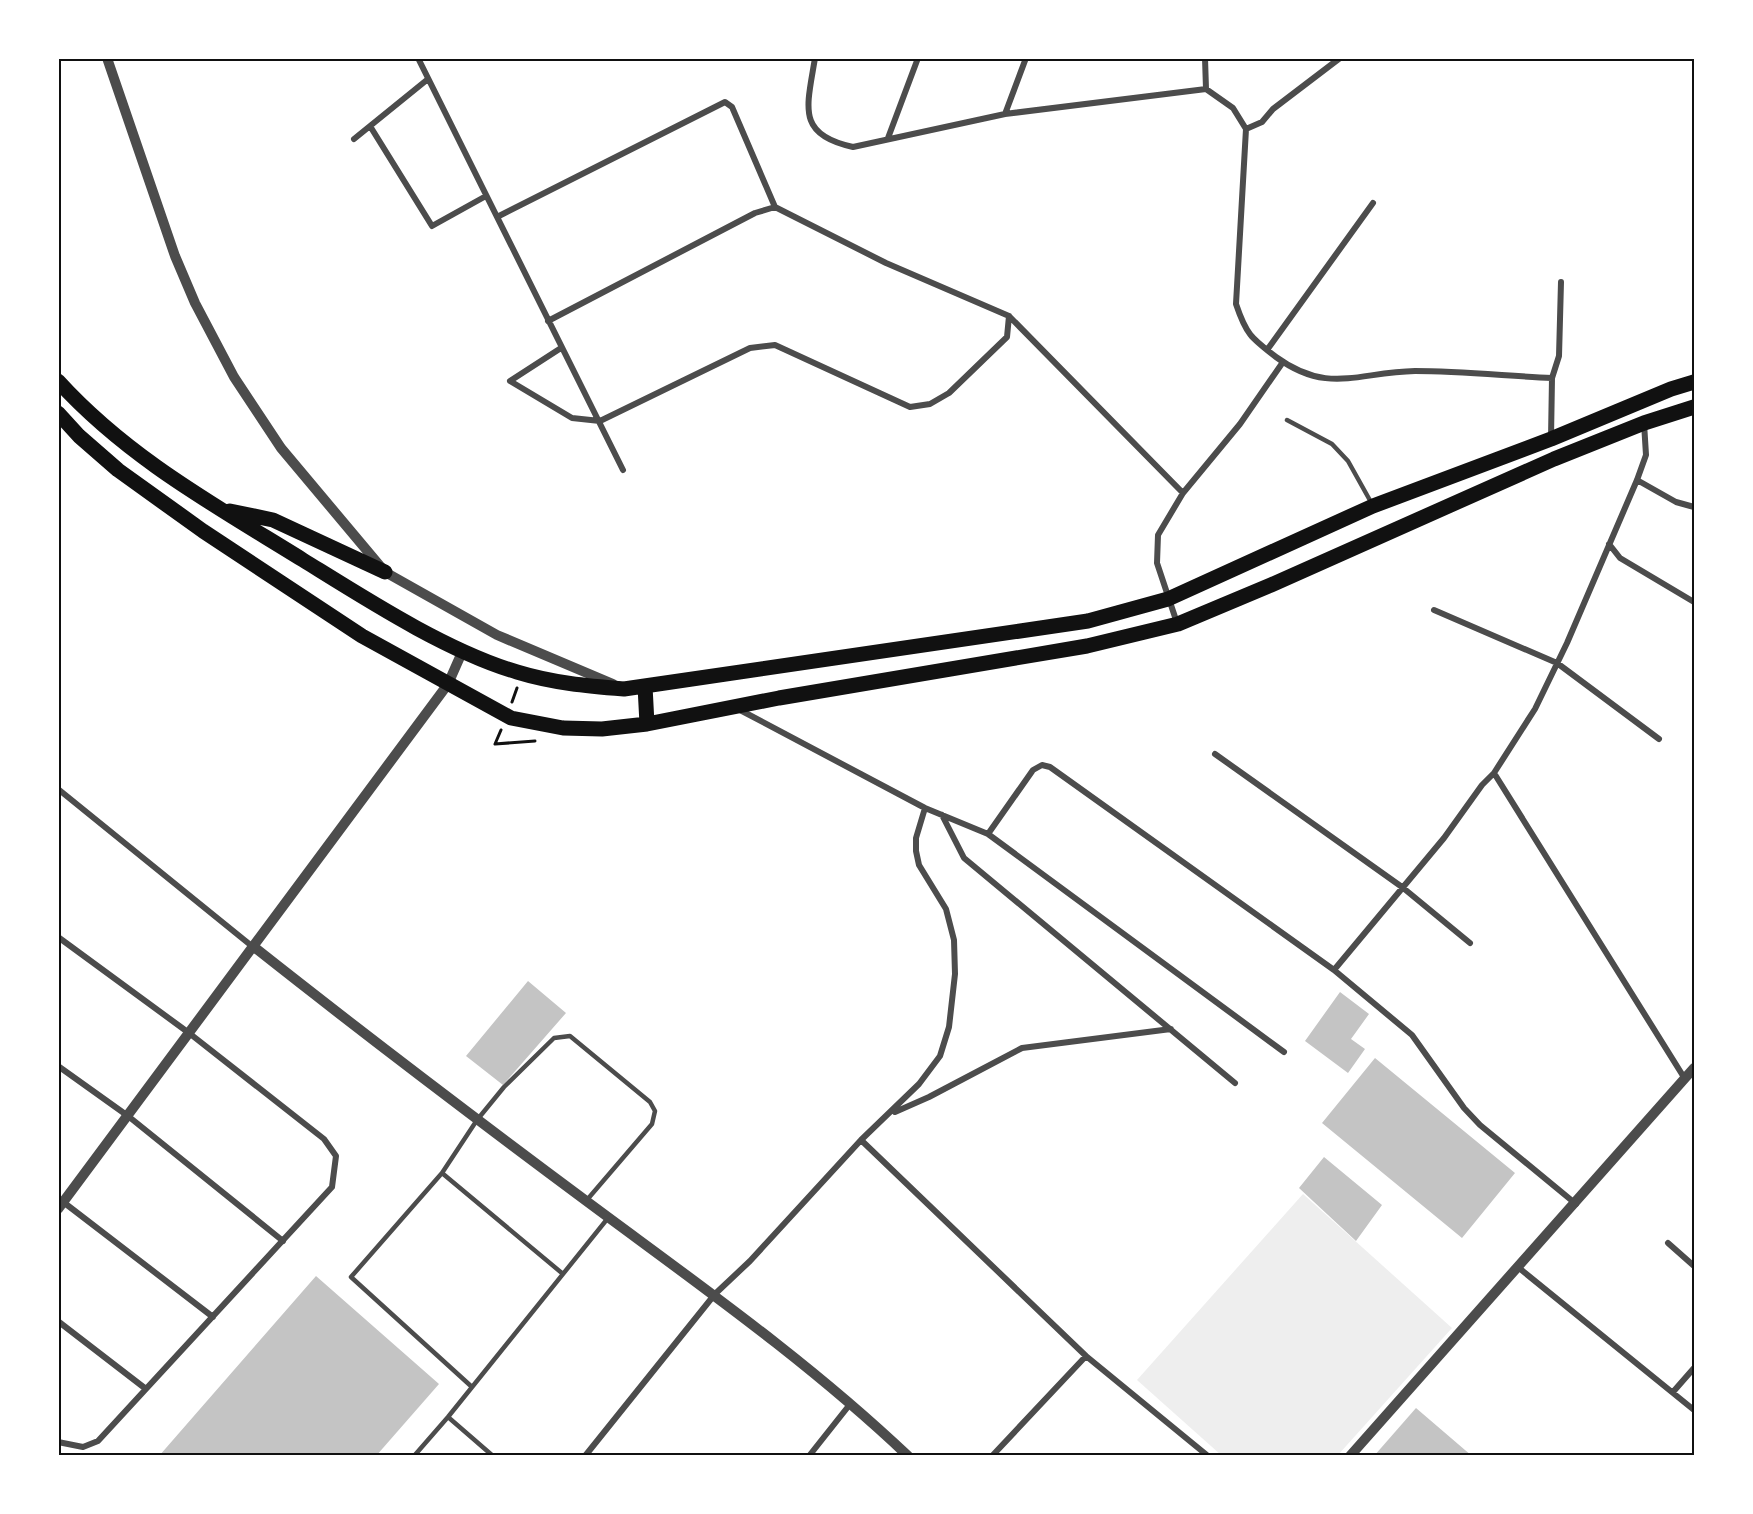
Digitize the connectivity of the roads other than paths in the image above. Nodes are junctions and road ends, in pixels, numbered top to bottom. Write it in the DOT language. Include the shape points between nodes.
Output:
graph roads {
  1 [pos="107,58"];
  2 [pos="418,58"];
  3 [pos="815,58"];
  4 [pos="918,58"];
  5 [pos="1026,58"];
  6 [pos="1205,58"];
  7 [pos="1340,58"];
  8 [pos="428,79"];
  9 [pos="1206,89"];
  10 [pos="1005,114"];
  11 [pos="370,126"];
  12 [pos="1246,129"];
  13 [pos="888,138"];
  14 [pos="354,139"];
  15 [pos="486,196"];
  16 [pos="1373,203"];
  17 [pos="775,207"];
  18 [pos="497,217"];
  19 [pos="1562,282"];
  20 [pos="1009,316"];
  21 [pos="548,321"];
  22 [pos="561,348"];
  23 [pos="1267,350"];
  24 [pos="1283,362"];
  25 [pos="1552,378"];
  26 [pos="58,381"];
  27 [pos="1695,382"];
  28 [pos="1695,407"];
  29 [pos="58,413"];
  30 [pos="1287,420"];
  31 [pos="600,421"];
  32 [pos="1644,423"];
  33 [pos="1551,439"];
  34 [pos="623,470"];
  35 [pos="1637,480"];
  36 [pos="1183,493"];
  37 [pos="1373,506"];
  38 [pos="1695,507"];
  39 [pos="220,509"];
  40 [pos="1609,544"];
  41 [pos="385,572"];
  42 [pos="1168,599"];
  43 [pos="1695,602"];
  44 [pos="1434,610"];
  45 [pos="1178,624"];
  46 [pos="464,650"];
  47 [pos="1557,663"];
  48 [pos="448,684"];
  49 [pos="645,686"];
  50 [pos="624,689"];
  51 [pos="737,708"];
  52 [pos="647,724"];
  53 [pos="1659,739"];
  54 [pos="1215,754"];
  55 [pos="1494,773"];
  56 [pos="58,789"];
  57 [pos="925,808"];
  58 [pos="941,814"];
  59 [pos="988,834"];
  60 [pos="1402,887"];
  61 [pos="58,938"];
  62 [pos="1470,943"];
  63 [pos="254,947"];
  64 [pos="1334,970"];
  65 [pos="1171,1029"];
  66 [pos="189,1033"];
  67 [pos="1284,1052"];
  68 [pos="58,1066"];
  69 [pos="1695,1068"];
  70 [pos="1685,1079"];
  71 [pos="1235,1083"];
  72 [pos="892,1113"];
  73 [pos="128,1116"];
  74 [pos="477,1120"];
  75 [pos="861,1140"];
  76 [pos="442,1173"];
  77 [pos="586,1201"];
  78 [pos="60,1203"];
  79 [pos="1576,1204"];
  80 [pos="608,1217"];
  81 [pos="283,1241"];
  82 [pos="1668,1243"];
  83 [pos="1695,1266"];
  84 [pos="1519,1268"];
  85 [pos="563,1274"];
  86 [pos="715,1294"];
  87 [pos="213,1317"];
  88 [pos="59,1322"];
  89 [pos="1086,1356"];
  90 [pos="1695,1368"];
  91 [pos="472,1387"];
  92 [pos="146,1389"];
  93 [pos="1674,1392"];
  94 [pos="851,1402"];
  95 [pos="1695,1410"];
  96 [pos="448,1417"];
  97 [pos="58,1442"];
  98 [pos="414,1455"];
  99 [pos="493,1455"];
  100 [pos="585,1455"];
  101 [pos="809,1455"];
  102 [pos="908,1455"];
  103 [pos="992,1455"];
  104 [pos="1208,1455"];
  105 [pos="1350,1455"];
  1 -- 41 [label="street" via="175,256 234,377 281,448"];
  2 -- 8 [label="street"];
  3 -- 13 [label="street" via="810,120 816,133 831,142 853,147"];
  4 -- 13 [label="street"];
  5 -- 10 [label="street"];
  6 -- 9 [label="street"];
  7 -- 12 [label="street" via="1273,109 1262,122"];
  8 -- 11 [label="street"];
  8 -- 15 [label="street"];
  9 -- 10 [label="street"];
  9 -- 12 [label="street" via="1233,108"];
  10 -- 13 [label="street"];
  11 -- 14 [label="street"];
  11 -- 15 [label="street" via="432,226"];
  12 -- 23 [label="street" via="1236,304 1253,341"];
  15 -- 18 [label="street"];
  16 -- 23 [label="street"];
  17 -- 18 [label="street" via="732,107 726,102"];
  17 -- 20 [label="street" via="886,263"];
  17 -- 21 [label="street" via="755,213"];
  18 -- 21 [label="street"];
  19 -- 25 [label="street" via="1559,356"];
  20 -- 31 [label="street" via="1007,337 964,379 930,405 910,407 776,345 750,348"];
  20 -- 36 [label="street"];
  21 -- 22 [label="street"];
  22 -- 31 [label="street"];
  22 -- 31 [label="street" via="510,381 572,418"];
  23 -- 24 [label="street"];
  24 -- 25 [label="street" via="1317,378 1412,371"];
  24 -- 36 [label="street" via="1240,424"];
  25 -- 33 [label="street"];
  26 -- 39 [label="main road" via="147,463"];
  27 -- 33 [label="main road"];
  28 -- 32 [label="main road"];
  29 -- 48 [label="main road" via="118,470 203,531 362,636"];
  30 -- 37 [label="lane" via="1332,444 1348,461"];
  31 -- 34 [label="street"];
  32 -- 35 [label="street" via="1646,455"];
  32 -- 45 [label="main road"];
  33 -- 37 [label="main road"];
  35 -- 38 [label="street" via="1676,502"];
  35 -- 40 [label="street"];
  36 -- 42 [label="street" via="1158,535 1157,563"];
  37 -- 42 [label="main road"];
  39 -- 41 [label="main road" via="273,519"];
  39 -- 46 [label="main road" via="379,607"];
  40 -- 43 [label="street" via="1620,558"];
  40 -- 47 [label="street"];
  41 -- 50 [label="street" via="507,639"];
  42 -- 45 [label="street"];
  42 -- 49 [label="main road" via="1088,621"];
  44 -- 47 [label="street"];
  45 -- 51 [label="main road" via="1087,646"];
  46 -- 48 [label="street"];
  46 -- 50 [label="main road" via="515,671 566,685"];
  47 -- 53 [label="street"];
  47 -- 55 [label="street" via="1535,709"];
  48 -- 52 [label="main road" via="511,718 563,728"];
  48 -- 63 [label="street"];
  49 -- 50 [label="main road"];
  49 -- 52 [label="main road"];
  51 -- 52 [label="main road"];
  51 -- 57 [label="street"];
  54 -- 60 [label="street"];
  55 -- 60 [label="street"];
  55 -- 70 [label="street"];
  56 -- 63 [label="street"];
  57 -- 58 [label="street"];
  57 -- 72 [label="street" via="916,851 919,865 946,909 954,940 955,974 949,1027 940,1056"];
  58 -- 59 [label="street"];
  58 -- 65 [label="street" via="964,858"];
  59 -- 64 [label="street" via="1033,770 1042,765 1050,767"];
  59 -- 67 [label="street"];
  60 -- 62 [label="street"];
  60 -- 64 [label="street"];
  61 -- 66 [label="street"];
  63 -- 66 [label="street"];
  63 -- 74 [label="street"];
  64 -- 79 [label="street" via="1412,1035 1480,1125"];
  65 -- 71 [label="street"];
  65 -- 72 [label="street" via="1022,1048"];
  66 -- 73 [label="street"];
  66 -- 81 [label="street" via="324,1139 336,1156 332,1187"];
  68 -- 73 [label="street"];
  69 -- 70 [label="street"];
  70 -- 79 [label="street"];
  72 -- 75 [label="street"];
  73 -- 78 [label="street"];
  73 -- 81 [label="street"];
  74 -- 76 [label="lane"];
  74 -- 77 [label="street"];
  74 -- 77 [label="lane" via="554,1038 570,1036 650,1102 655,1111 652,1124"];
  75 -- 86 [label="street"];
  75 -- 89 [label="street"];
  76 -- 85 [label="lane"];
  76 -- 91 [label="lane" via="351,1277"];
  77 -- 80 [label="street"];
  78 -- 87 [label="street"];
  79 -- 84 [label="street"];
  80 -- 85 [label="lane"];
  80 -- 86 [label="street"];
  81 -- 87 [label="street"];
  82 -- 83 [label="street"];
  84 -- 93 [label="street"];
  84 -- 105 [label="street"];
  85 -- 91 [label="lane"];
  86 -- 94 [label="street"];
  86 -- 100 [label="street"];
  87 -- 92 [label="street"];
  88 -- 92 [label="street"];
  89 -- 103 [label="street"];
  89 -- 104 [label="street"];
  90 -- 93 [label="street"];
  91 -- 96 [label="lane"];
  92 -- 97 [label="street" via="98,1441 83,1447"];
  93 -- 95 [label="street"];
  94 -- 101 [label="street"];
  94 -- 102 [label="street"];
  96 -- 98 [label="lane"];
  96 -- 99 [label="lane"];
}
